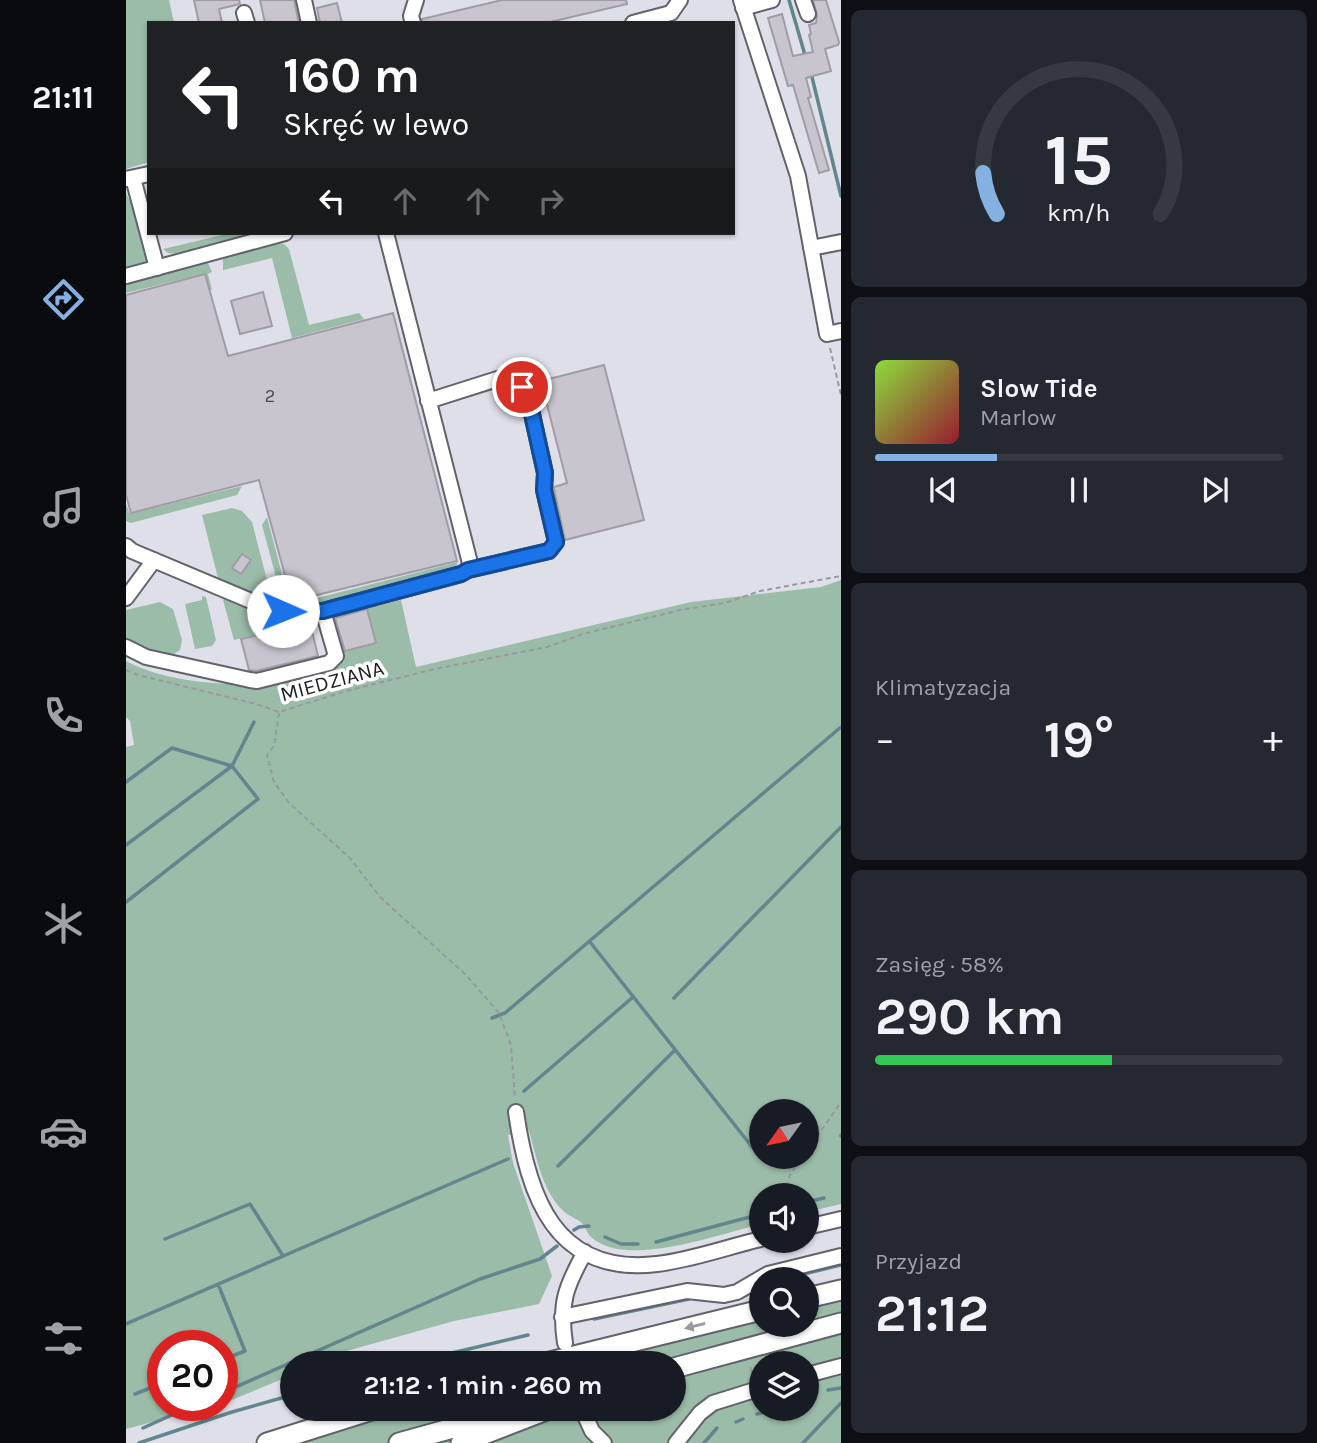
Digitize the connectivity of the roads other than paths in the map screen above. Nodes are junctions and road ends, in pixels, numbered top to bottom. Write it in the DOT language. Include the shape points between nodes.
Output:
graph roads {
  1 [pos="304,0"];
  2 [pos="416,0"];
  3 [pos="680,0"];
  4 [pos="772,0"];
  5 [pos="742,4"];
  6 [pos="309,21"];
  7 [pos="412,21"];
  8 [pos="641,21"];
  9 [pos="130,178"];
  10 [pos="147,235"];
  11 [pos="147,235"];
  12 [pos="278,235"];
  13 [pos="386,235"];
  14 [pos="841,242"];
  15 [pos="811,248"];
  16 [pos="157,268"];
  17 [pos="126,276"];
  18 [pos="834,332"];
  19 [pos="428,401"];
  20 [pos="126,546"];
  21 [pos="154,560"];
  22 [pos="468,570"];
  23 [pos="126,598"];
  24 [pos="323,611"];
  25 [pos="126,647"];
  26 [pos="516,1112"];
  27 [pos="841,1219"];
  28 [pos="819,1224"];
  29 [pos="749,1241"];
  30 [pos="585,1252"];
  31 [pos="841,1256"];
  32 [pos="841,1290"];
  33 [pos="819,1295"];
  34 [pos="749,1313"];
  35 [pos="562,1317"];
  36 [pos="841,1324"];
  37 [pos="565,1343"];
  38 [pos="595,1351"];
  39 [pos="686,1365"];
  40 [pos="841,1366"];
  41 [pos="819,1372"];
  42 [pos="749,1387"];
  43 [pos="337,1421"];
  44 [pos="478,1421"];
  45 [pos="518,1421"];
  46 [pos="588,1421"];
  47 [pos="267,1443"];
  48 [pos="399,1443"];
  49 [pos="461,1443"];
  50 [pos="604,1443"];
  51 [pos="676,1443"];
  1 -- 6 [label="street"];
  2 -- 7 [label="street"];
  3 -- 8 [label="street" via="671,13"];
  4 -- 5 [label="street"];
  5 -- 15 [label="street" via="798,176"];
  9 -- 11 [label="street"];
  10 -- 16 [label="street"];
  12 -- 16 [label="street"];
  13 -- 19 [label="street"];
  14 -- 15 [label="street"];
  15 -- 18 [label="street"];
  16 -- 17 [label="street"];
  19 -- 22 [label="street" via="470,563"];
  19 -- 22 [label="street" via="510,375 528,396 556,542 549,551"];
  20 -- 21 [label="street"];
  21 -- 23 [label="street"];
  21 -- 24 [label="street" via="263,606"];
  22 -- 24 [label="street"];
  24 -- 25 [label="street" via="334,660 257,681 176,664"];
  26 -- 30 [label="street" via="537,1200 554,1227"];
  27 -- 28 [label="street"];
  29 -- 30 [label="street" via="644,1265 612,1262"];
  30 -- 35 [label="street" via="569,1280"];
  31 -- 35 [label="street" via="768,1274 724,1295 687,1291"];
  32 -- 33 [label="highway"];
  34 -- 38 [label="highway, one-way"];
  35 -- 37 [label="street"];
  36 -- 39 [label="highway"];
  40 -- 41 [label="street"];
  42 -- 51 [label="street" via="708,1406"];
  43 -- 47 [label="highway"];
  44 -- 48 [label="highway"];
  45 -- 49 [label="highway"];
  46 -- 50 [label="street"];
}
